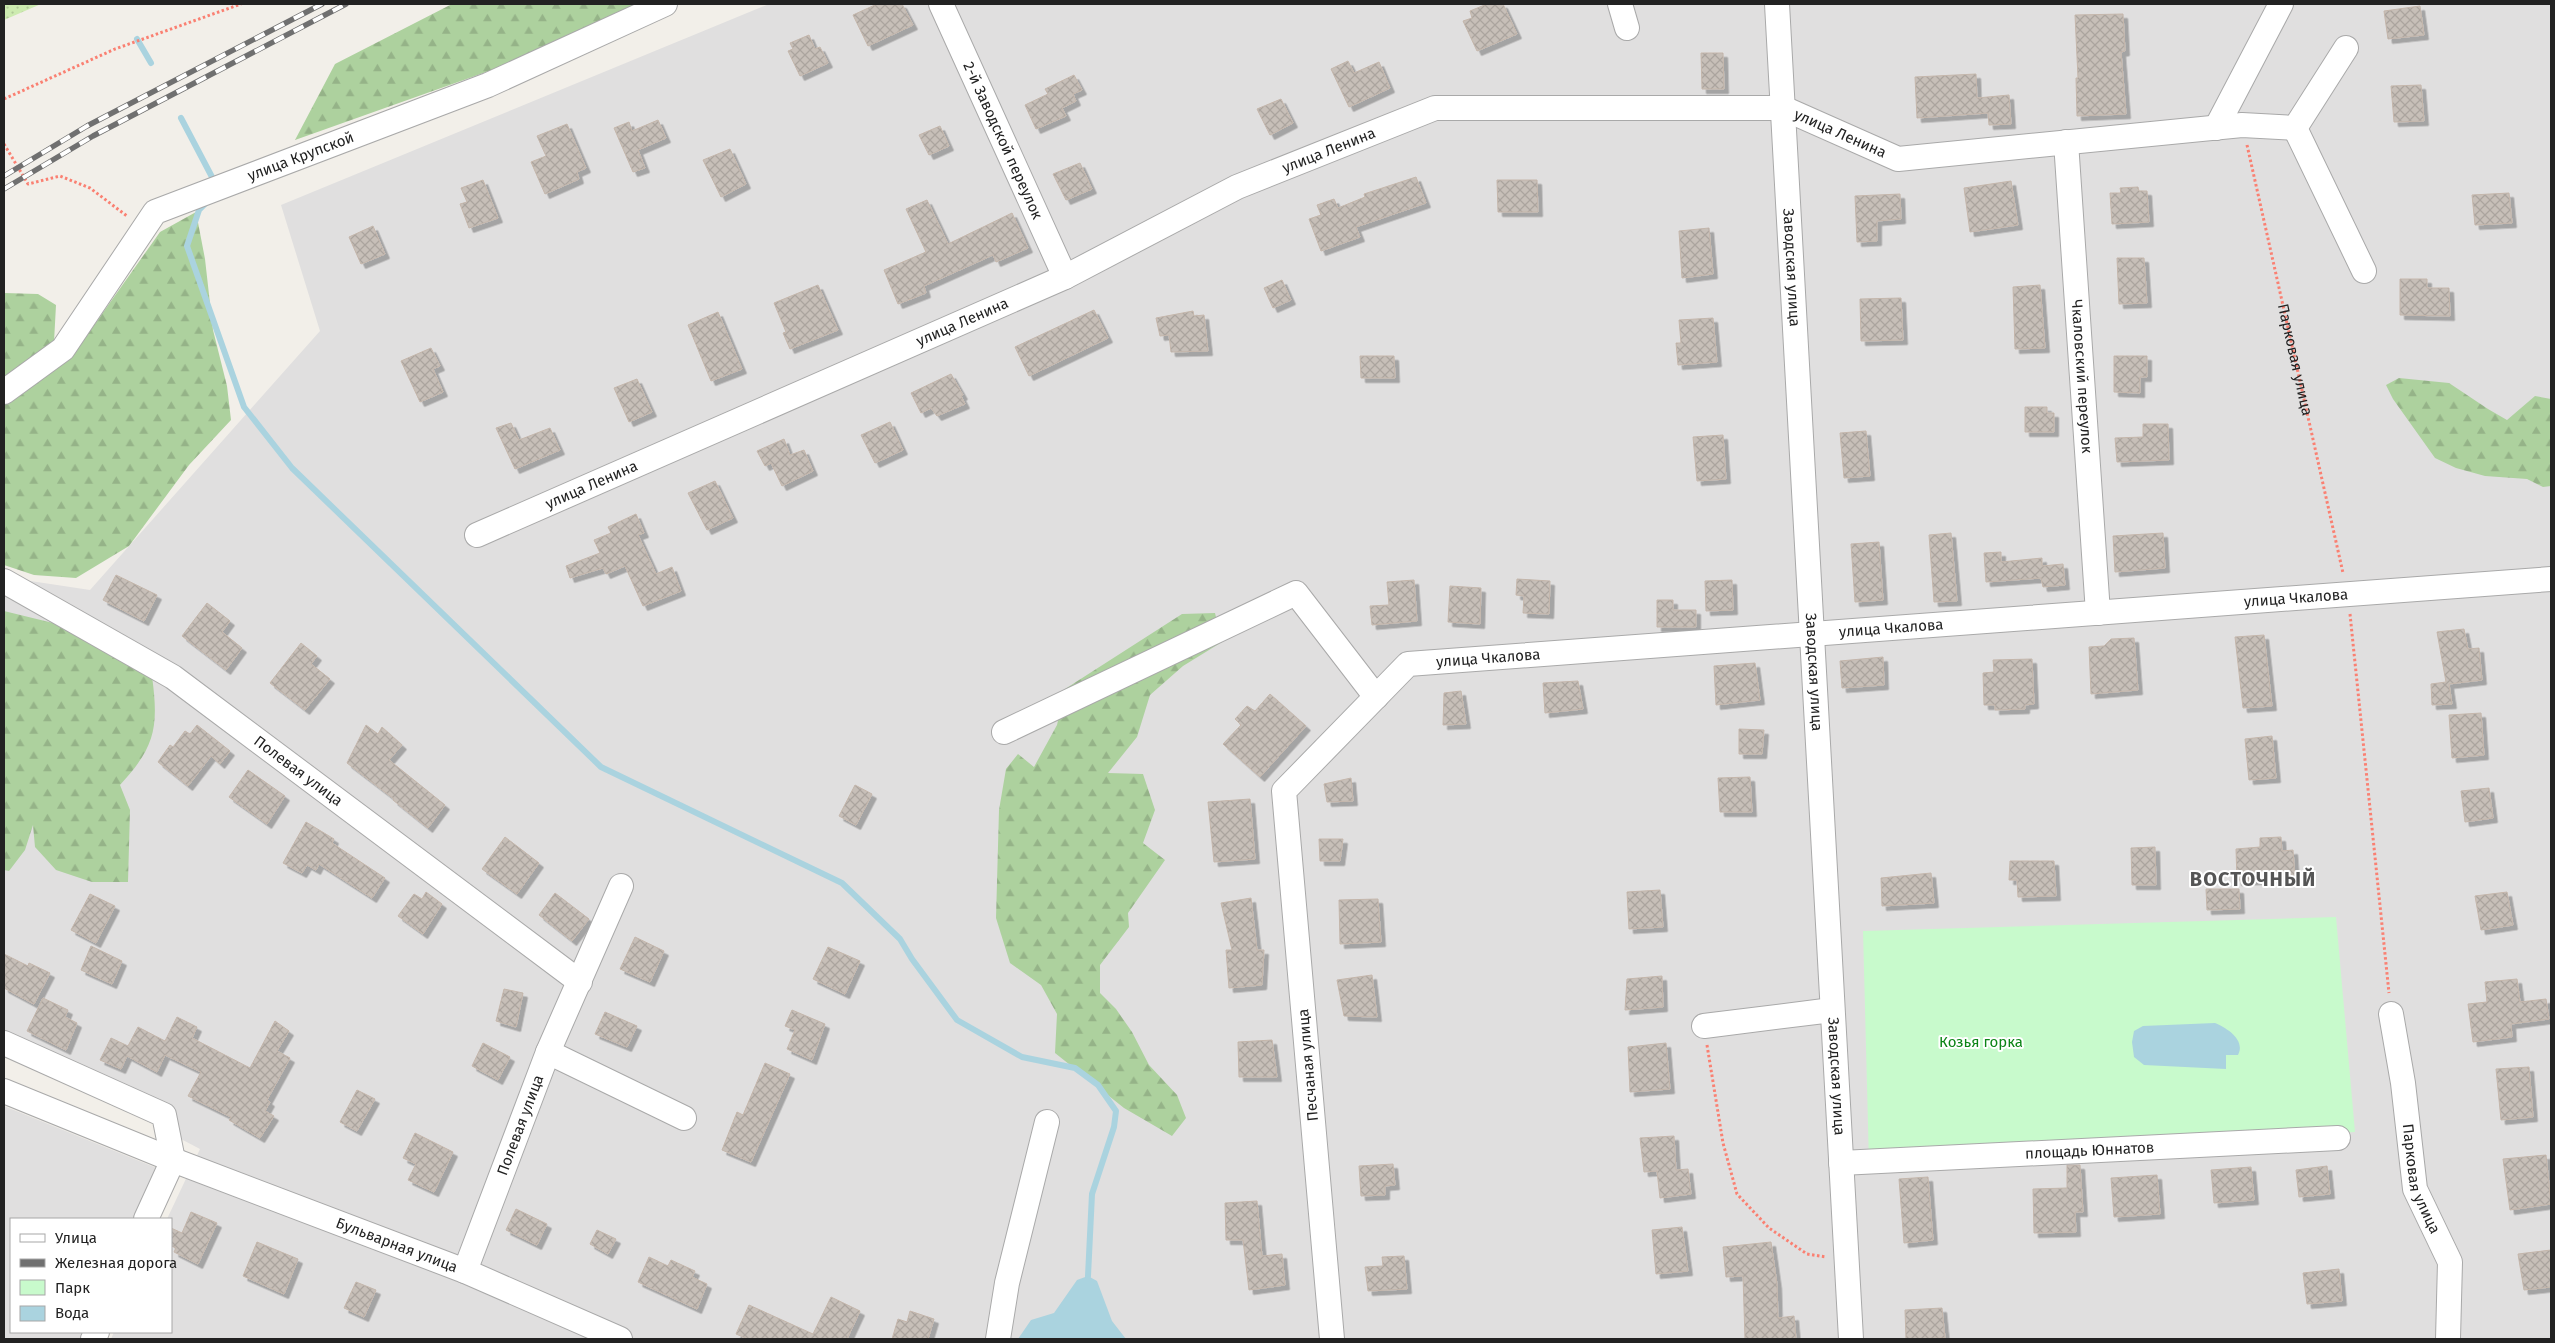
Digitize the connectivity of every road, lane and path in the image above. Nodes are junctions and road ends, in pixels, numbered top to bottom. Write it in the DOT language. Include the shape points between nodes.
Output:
graph roads {
  1 [pos="241,4"];
  2 [pos="665,4"];
  3 [pos="940,4"];
  4 [pos="1620,4"];
  5 [pos="1777,4"];
  6 [pos="2281,4"];
  7 [pos="1627,28"];
  8 [pos="2346,48"];
  9 [pos="4,99"];
  10 [pos="1783,108"];
  11 [pos="2242,125"];
  12 [pos="2216,128"];
  13 [pos="2295,128"];
  14 [pos="2066,142"];
  15 [pos="4,144"];
  16 [pos="145,227"];
  17 [pos="2364,270"];
  18 [pos="1065,277"];
  19 [pos="4,392"];
  20 [pos="478,535"];
  21 [pos="2551,580"];
  22 [pos="4,581"];
  23 [pos="2348,595"];
  24 [pos="2098,613"];
  25 [pos="1812,634"];
  26 [pos="1376,697"];
  27 [pos="1004,732"];
  28 [pos="1284,791"];
  29 [pos="621,886"];
  30 [pos="580,982"];
  31 [pos="1832,1010"];
  32 [pos="2391,1014"];
  33 [pos="1704,1026"];
  34 [pos="4,1043"];
  35 [pos="548,1052"];
  36 [pos="4,1091"];
  37 [pos="684,1118"];
  38 [pos="1048,1122"];
  39 [pos="2338,1138"];
  40 [pos="173,1160"];
  41 [pos="1841,1163"];
  42 [pos="146,1218"];
  43 [pos="1846,1260"];
  44 [pos="465,1271"];
  45 [pos="620,1339"];
  46 [pos="998,1339"];
  47 [pos="1332,1339"];
  48 [pos="1850,1339"];
  49 [pos="2448,1339"];
  1 -- 9 [label="path" via="115,49"];
  2 -- 16 [label="street, улица Крупской" via="488,85 155,212"];
  3 -- 18 [label="street, 2-й Заводской переулок"];
  4 -- 7 [label="street"];
  5 -- 10 [label="street, Заводская улица"];
  6 -- 12 [label="street"];
  8 -- 13 [label="street"];
  10 -- 14 [label="street, улица Ленина" via="1898,159"];
  10 -- 18 [label="street, улица Ленина" via="1435,108 1237,187"];
  10 -- 25 [label="street, Заводская улица"];
  11 -- 12 [label="street, улица Ленина"];
  11 -- 13 [label="street, улица Ленина"];
  11 -- 23 [label="path, Парковая улица"];
  12 -- 14 [label="street, улица Ленина"];
  13 -- 17 [label="street"];
  14 -- 24 [label="street, Чкаловский переулок"];
  15 -- 16 [label="path" via="28,184 60,176 90,188"];
  16 -- 19 [label="street, улица Крупской" via="63,349"];
  18 -- 20 [label="street, улица Ленина"];
  21 -- 23 [label="street, улица Чкалова"];
  22 -- 30 [label="street, Полевая улица" via="173,677"];
  23 -- 24 [label="street, улица Чкалова"];
  23 -- 32 [label="path, Парковая улица"];
  24 -- 25 [label="street, улица Чкалова"];
  25 -- 26 [label="street, улица Чкалова" via="1408,664"];
  25 -- 31 [label="street, Заводская улица"];
  26 -- 27 [label="street" via="1296,593"];
  26 -- 28 [label="street, улица Чкалова"];
  28 -- 47 [label="street, Песчаная улица"];
  29 -- 30 [label="street, Полевая улица"];
  30 -- 35 [label="street, Полевая улица"];
  31 -- 33 [label="street"];
  31 -- 41 [label="street, Заводская улица"];
  32 -- 49 [label="street, Парковая улица" via="2403,1083 2415,1189 2450,1262"];
  33 -- 43 [label="path" via="1723,1143 1737,1194 1769,1228 1807,1254"];
  34 -- 40 [label="street" via="164,1115"];
  35 -- 37 [label="street"];
  35 -- 44 [label="street, Полевая улица"];
  36 -- 40 [label="street, Бульварная улица"];
  38 -- 46 [label="street" via="1007,1283"];
  39 -- 41 [label="street, площадь Юннатов"];
  40 -- 42 [label="street"];
  40 -- 44 [label="street, Бульварная улица"];
  41 -- 43 [label="street, Заводская улица"];
  43 -- 48 [label="street, Заводская улица"];
  44 -- 45 [label="street, Бульварная улица"];
}
